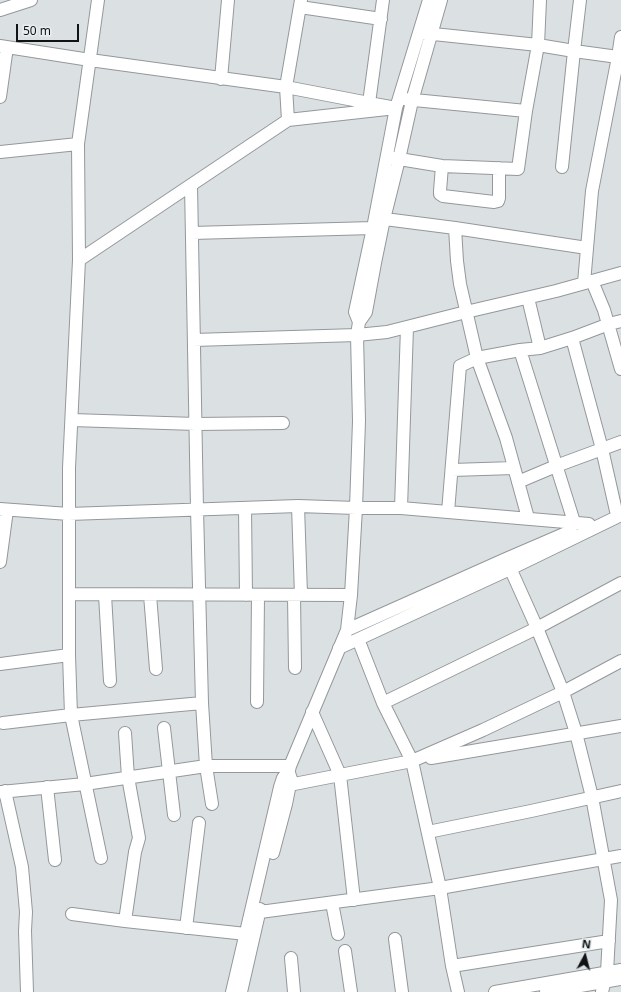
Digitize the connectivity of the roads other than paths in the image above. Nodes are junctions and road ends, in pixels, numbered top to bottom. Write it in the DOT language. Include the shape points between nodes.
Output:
graph roads {
  1 [pos="31,0"];
  2 [pos="98,0"];
  3 [pos="228,0"];
  4 [pos="383,0"];
  5 [pos="429,0"];
  6 [pos="441,0"];
  7 [pos="540,0"];
  8 [pos="580,0"];
  9 [pos="300,3"];
  10 [pos="0,10"];
  11 [pos="381,20"];
  12 [pos="425,33"];
  13 [pos="621,37"];
  14 [pos="538,45"];
  15 [pos="3,47"];
  16 [pos="574,51"];
  17 [pos="618,57"];
  18 [pos="90,60"];
  19 [pos="221,78"];
  20 [pos="286,87"];
  21 [pos="0,97"];
  22 [pos="412,100"];
  23 [pos="369,103"];
  24 [pos="397,104"];
  25 [pos="526,111"];
  26 [pos="288,120"];
  27 [pos="78,144"];
  28 [pos="0,152"];
  29 [pos="387,157"];
  30 [pos="399,159"];
  31 [pos="442,166"];
  32 [pos="562,167"];
  33 [pos="499,168"];
  34 [pos="191,185"];
  35 [pos="378,222"];
  36 [pos="455,228"];
  37 [pos="192,233"];
  38 [pos="587,248"];
  39 [pos="80,260"];
  40 [pos="621,272"];
  41 [pos="588,282"];
  42 [pos="528,298"];
  43 [pos="466,312"];
  44 [pos="621,321"];
  45 [pos="609,324"];
  46 [pos="407,327"];
  47 [pos="357,335"];
  48 [pos="572,338"];
  49 [pos="194,340"];
  50 [pos="540,348"];
  51 [pos="520,350"];
  52 [pos="477,358"];
  53 [pos="621,369"];
  54 [pos="72,420"];
  55 [pos="283,423"];
  56 [pos="196,424"];
  57 [pos="621,442"];
  58 [pos="602,449"];
  59 [pos="556,466"];
  60 [pos="514,468"];
  61 [pos="452,470"];
  62 [pos="518,482"];
  63 [pos="298,506"];
  64 [pos="245,508"];
  65 [pos="356,508"];
  66 [pos="402,508"];
  67 [pos="3,509"];
  68 [pos="197,509"];
  69 [pos="448,512"];
  70 [pos="619,512"];
  71 [pos="69,514"];
  72 [pos="528,518"];
  73 [pos="574,522"];
  74 [pos="589,524"];
  75 [pos="0,562"];
  76 [pos="508,564"];
  77 [pos="621,583"];
  78 [pos="69,594"];
  79 [pos="105,595"];
  80 [pos="150,595"];
  81 [pos="200,595"];
  82 [pos="252,595"];
  83 [pos="298,595"];
  84 [pos="351,596"];
  85 [pos="537,628"];
  86 [pos="347,630"];
  87 [pos="358,639"];
  88 [pos="339,648"];
  89 [pos="69,655"];
  90 [pos="621,661"];
  91 [pos="0,664"];
  92 [pos="156,668"];
  93 [pos="296,668"];
  94 [pos="110,681"];
  95 [pos="563,692"];
  96 [pos="257,702"];
  97 [pos="383,702"];
  98 [pos="202,703"];
  99 [pos="312,712"];
  100 [pos="71,716"];
  101 [pos="2,723"];
  102 [pos="621,726"];
  103 [pos="164,728"];
  104 [pos="125,733"];
  105 [pos="576,733"];
  106 [pos="412,761"];
  107 [pos="206,766"];
  108 [pos="289,768"];
  109 [pos="168,772"];
  110 [pos="340,775"];
  111 [pos="128,778"];
  112 [pos="85,784"];
  113 [pos="285,786"];
  114 [pos="47,787"];
  115 [pos="621,791"];
  116 [pos="3,792"];
  117 [pos="592,797"];
  118 [pos="212,804"];
  119 [pos="174,815"];
  120 [pos="199,823"];
  121 [pos="428,832"];
  122 [pos="621,856"];
  123 [pos="101,858"];
  124 [pos="604,859"];
  125 [pos="55,860"];
  126 [pos="440,888"];
  127 [pos="354,900"];
  128 [pos="332,902"];
  129 [pos="260,912"];
  130 [pos="72,914"];
  131 [pos="125,921"];
  132 [pos="186,928"];
  133 [pos="246,934"];
  134 [pos="338,934"];
  135 [pos="395,939"];
  136 [pos="609,942"];
  137 [pos="344,950"];
  138 [pos="291,958"];
  139 [pos="452,966"];
  140 [pos="621,970"];
  141 [pos="621,979"];
  142 [pos="605,982"];
  143 [pos="522,990"];
  144 [pos="559,991"];
  145 [pos="26,992"];
  146 [pos="232,992"];
  147 [pos="241,992"];
  148 [pos="294,992"];
  149 [pos="351,992"];
  150 [pos="402,992"];
  151 [pos="458,992"];
  152 [pos="495,992"];
  153 [pos="546,992"];
  1 -- 10 [label="street"];
  2 -- 18 [label="street"];
  3 -- 19 [label="street"];
  4 -- 11 [label="street"];
  5 -- 12 [label="street"];
  6 -- 12 [label="street"];
  7 -- 14 [label="street"];
  8 -- 16 [label="street"];
  9 -- 11 [label="street"];
  9 -- 20 [label="street"];
  11 -- 23 [label="street"];
  12 -- 14 [label="street"];
  12 -- 22 [label="street"];
  12 -- 24 [label="street"];
  13 -- 17 [label="street"];
  14 -- 16 [label="street"];
  14 -- 25 [label="street"];
  15 -- 18 [label="street"];
  15 -- 21 [label="street"];
  16 -- 17 [label="street"];
  16 -- 32 [label="street"];
  17 -- 38 [label="street" via="592,191"];
  18 -- 19 [label="street"];
  18 -- 27 [label="street"];
  19 -- 20 [label="street"];
  20 -- 23 [label="street"];
  20 -- 26 [label="street"];
  22 -- 24 [label="street"];
  22 -- 25 [label="street"];
  22 -- 30 [label="street"];
  23 -- 24 [label="street"];
  24 -- 26 [label="street"];
  24 -- 29 [label="street"];
  25 -- 33 [label="street" via="518,169"];
  26 -- 34 [label="street"];
  27 -- 28 [label="street"];
  27 -- 39 [label="street"];
  29 -- 30 [label="street"];
  29 -- 35 [label="street"];
  30 -- 31 [label="street"];
  30 -- 35 [label="street"];
  31 -- 33 [label="street"];
  31 -- 33 [label="street" via="440,194 494,202 499,198"];
  34 -- 37 [label="street"];
  34 -- 39 [label="street"];
  35 -- 36 [label="street"];
  35 -- 37 [label="street"];
  35 -- 47 [label="street" via="355,312 359,322"];
  36 -- 38 [label="street"];
  36 -- 43 [label="street" via="460,284"];
  37 -- 49 [label="street"];
  38 -- 41 [label="street"];
  39 -- 54 [label="street"];
  40 -- 41 [label="street"];
  41 -- 42 [label="street"];
  41 -- 45 [label="street"];
  42 -- 43 [label="street"];
  42 -- 50 [label="street"];
  43 -- 46 [label="street"];
  43 -- 52 [label="street"];
  44 -- 45 [label="street"];
  45 -- 48 [label="street"];
  45 -- 53 [label="street"];
  46 -- 47 [label="street"];
  46 -- 66 [label="street"];
  47 -- 49 [label="street"];
  47 -- 65 [label="street" via="359,421"];
  48 -- 50 [label="street"];
  48 -- 58 [label="street"];
  49 -- 56 [label="street"];
  50 -- 51 [label="street"];
  51 -- 52 [label="street"];
  51 -- 59 [label="street"];
  52 -- 60 [label="street"];
  52 -- 61 [label="street" via="460,366"];
  54 -- 56 [label="street"];
  54 -- 71 [label="street"];
  55 -- 56 [label="street"];
  56 -- 68 [label="street"];
  57 -- 58 [label="street"];
  58 -- 59 [label="street"];
  58 -- 70 [label="street"];
  59 -- 62 [label="street"];
  59 -- 73 [label="street"];
  60 -- 61 [label="street"];
  60 -- 62 [label="street"];
  61 -- 69 [label="street"];
  62 -- 72 [label="street"];
  63 -- 64 [label="street"];
  63 -- 65 [label="street"];
  63 -- 83 [label="street"];
  64 -- 68 [label="street"];
  64 -- 82 [label="street"];
  65 -- 66 [label="street"];
  65 -- 84 [label="street"];
  66 -- 69 [label="street"];
  67 -- 71 [label="street"];
  67 -- 75 [label="street"];
  68 -- 71 [label="street"];
  68 -- 81 [label="street"];
  69 -- 72 [label="street"];
  70 -- 74 [label="street"];
  70 -- 76 [label="street"];
  71 -- 78 [label="street"];
  72 -- 73 [label="street"];
  73 -- 74 [label="street"];
  74 -- 76 [label="street"];
  76 -- 85 [label="street"];
  76 -- 86 [label="street"];
  76 -- 87 [label="street"];
  77 -- 85 [label="street"];
  78 -- 79 [label="street"];
  78 -- 89 [label="street"];
  79 -- 80 [label="street"];
  79 -- 94 [label="street"];
  80 -- 81 [label="street"];
  80 -- 92 [label="street"];
  81 -- 82 [label="street"];
  81 -- 98 [label="street"];
  82 -- 83 [label="street"];
  82 -- 96 [label="street"];
  83 -- 84 [label="street"];
  83 -- 93 [label="street"];
  84 -- 86 [label="street"];
  85 -- 95 [label="street"];
  85 -- 97 [label="street"];
  86 -- 88 [label="street"];
  87 -- 88 [label="street"];
  87 -- 97 [label="street"];
  88 -- 99 [label="street"];
  89 -- 91 [label="street"];
  89 -- 100 [label="street"];
  90 -- 95 [label="street"];
  95 -- 105 [label="street"];
  95 -- 106 [label="street"];
  97 -- 106 [label="street"];
  98 -- 100 [label="street"];
  98 -- 107 [label="street"];
  99 -- 108 [label="street"];
  99 -- 110 [label="street"];
  100 -- 101 [label="street"];
  100 -- 112 [label="street"];
  102 -- 105 [label="street"];
  103 -- 109 [label="street"];
  104 -- 111 [label="street"];
  105 -- 106 [label="street"];
  105 -- 117 [label="street"];
  106 -- 110 [label="street"];
  106 -- 121 [label="street"];
  107 -- 108 [label="street"];
  107 -- 109 [label="street"];
  107 -- 118 [label="street"];
  108 -- 113 [label="street" via="283,778"];
  109 -- 111 [label="street"];
  109 -- 119 [label="street"];
  110 -- 113 [label="street"];
  110 -- 127 [label="street"];
  111 -- 112 [label="street"];
  111 -- 131 [label="street" via="139,838"];
  112 -- 114 [label="street"];
  112 -- 123 [label="street"];
  113 -- 129 [label="street" via="286,804"];
  113 -- 133 [label="street"];
  114 -- 116 [label="street"];
  114 -- 125 [label="street"];
  115 -- 117 [label="street"];
  116 -- 145 [label="street" via="22,867 26,912"];
  117 -- 121 [label="street"];
  117 -- 124 [label="street"];
  120 -- 132 [label="street"];
  121 -- 126 [label="street"];
  122 -- 124 [label="street"];
  124 -- 126 [label="street"];
  124 -- 136 [label="street" via="611,900"];
  126 -- 127 [label="street"];
  126 -- 139 [label="street"];
  127 -- 128 [label="street"];
  128 -- 129 [label="street"];
  128 -- 134 [label="street"];
  129 -- 147 [label="street"];
  130 -- 131 [label="street"];
  131 -- 132 [label="street"];
  132 -- 133 [label="street"];
  133 -- 146 [label="street"];
  135 -- 150 [label="street"];
  136 -- 139 [label="street"];
  136 -- 142 [label="street"];
  137 -- 149 [label="street"];
  138 -- 148 [label="street"];
  139 -- 151 [label="street"];
  140 -- 142 [label="street"];
  141 -- 142 [label="street"];
  142 -- 143 [label="street"];
  142 -- 144 [label="street"];
  143 -- 152 [label="street"];
  144 -- 153 [label="street"];
}
